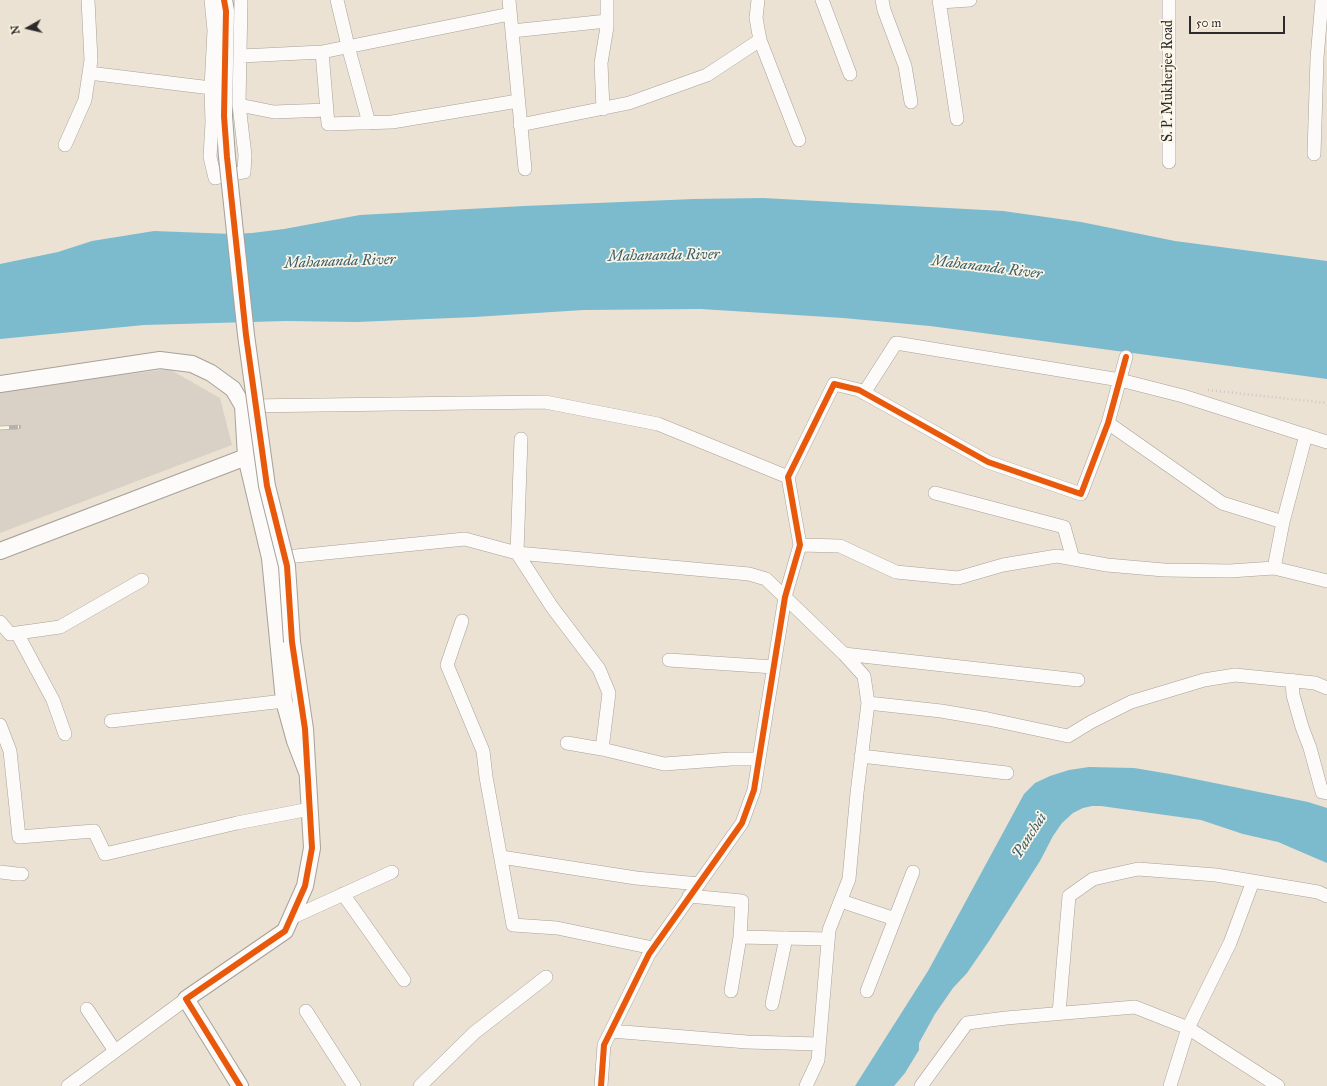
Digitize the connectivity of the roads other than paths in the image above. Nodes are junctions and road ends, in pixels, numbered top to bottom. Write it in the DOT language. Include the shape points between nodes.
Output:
graph roads {
  1 [pos="88,0"];
  2 [pos="211,0"];
  3 [pos="224,0"];
  4 [pos="241,0"];
  5 [pos="337,0"];
  6 [pos="509,0"];
  7 [pos="607,0"];
  8 [pos="758,0"];
  9 [pos="822,0"];
  10 [pos="882,0"];
  11 [pos="970,0"];
  12 [pos="1169,0"];
  13 [pos="1322,0"];
  14 [pos="940,1"];
  15 [pos="510,14"];
  16 [pos="608,21"];
  17 [pos="512,31"];
  18 [pos="760,40"];
  19 [pos="348,46"];
  20 [pos="322,52"];
  21 [pos="241,56"];
  22 [pos="89,73"];
  23 [pos="850,74"];
  24 [pos="211,88"];
  25 [pos="518,101"];
  26 [pos="912,102"];
  27 [pos="239,105"];
  28 [pos="603,108"];
  29 [pos="327,110"];
  30 [pos="957,119"];
  31 [pos="369,123"];
  32 [pos="520,125"];
  33 [pos="799,140"];
  34 [pos="65,146"];
  35 [pos="1314,154"];
  36 [pos="1169,162"];
  37 [pos="525,169"];
  38 [pos="1126,357"];
  39 [pos="1120,380"];
  40 [pos="0,384"];
  41 [pos="864,393"];
  42 [pos="243,406"];
  43 [pos="1108,423"];
  44 [pos="1306,436"];
  45 [pos="521,439"];
  46 [pos="1327,442"];
  47 [pos="246,457"];
  48 [pos="788,477"];
  49 [pos="935,493"];
  50 [pos="1283,522"];
  51 [pos="800,545"];
  52 [pos="0,551"];
  53 [pos="517,553"];
  54 [pos="270,558"];
  55 [pos="1073,559"];
  56 [pos="1274,568"];
  57 [pos="142,580"];
  58 [pos="1327,581"];
  59 [pos="785,598"];
  60 [pos="462,621"];
  61 [pos="0,622"];
  62 [pos="17,633"];
  63 [pos="844,654"];
  64 [pos="669,660"];
  65 [pos="774,668"];
  66 [pos="1078,680"];
  67 [pos="1292,680"];
  68 [pos="1327,688"];
  69 [pos="284,701"];
  70 [pos="868,703"];
  71 [pos="111,721"];
  72 [pos="0,725"];
  73 [pos="65,734"];
  74 [pos="567,743"];
  75 [pos="602,749"];
  76 [pos="862,756"];
  77 [pos="759,759"];
  78 [pos="307,772"];
  79 [pos="1007,774"];
  80 [pos="1327,794"];
  81 [pos="310,809"];
  82 [pos="501,857"];
  83 [pos="0,872"];
  84 [pos="392,872"];
  85 [pos="913,872"];
  86 [pos="22,874"];
  87 [pos="1253,882"];
  88 [pos="699,884"];
  89 [pos="343,894"];
  90 [pos="689,896"];
  91 [pos="1327,896"];
  92 [pos="841,900"];
  93 [pos="291,918"];
  94 [pos="895,919"];
  95 [pos="740,937"];
  96 [pos="786,938"];
  97 [pos="828,939"];
  98 [pos="653,948"];
  99 [pos="546,977"];
  100 [pos="404,980"];
  101 [pos="867,990"];
  102 [pos="731,991"];
  103 [pos="186,999"];
  104 [pos="772,1004"];
  105 [pos="87,1009"];
  106 [pos="306,1012"];
  107 [pos="1059,1013"];
  108 [pos="1188,1028"];
  109 [pos="611,1031"];
  110 [pos="819,1044"];
  111 [pos="115,1051"];
  112 [pos="68,1086"];
  113 [pos="240,1086"];
  114 [pos="354,1086"];
  115 [pos="420,1086"];
  116 [pos="601,1086"];
  117 [pos="806,1086"];
  118 [pos="921,1086"];
  119 [pos="1170,1086"];
  120 [pos="1278,1086"];
  1 -- 22 [label="street" via="91,60"];
  2 -- 24 [label="street" via="214,30"];
  3 -- 78 [label="street, bridge" via="224,116 246,334 267,486 286,566 292,642 305,729"];
  4 -- 21 [label="street"];
  5 -- 19 [label="street"];
  6 -- 15 [label="street"];
  7 -- 16 [label="street"];
  8 -- 18 [label="street" via="756,18"];
  9 -- 23 [label="street"];
  10 -- 26 [label="street" via="905,66"];
  11 -- 14 [label="street"];
  12 -- 36 [label="street, S. P. Mukherjee Road"];
  13 -- 35 [label="street"];
  14 -- 30 [label="street"];
  15 -- 17 [label="street"];
  15 -- 19 [label="street"];
  16 -- 17 [label="street"];
  16 -- 28 [label="street" via="601,63"];
  17 -- 25 [label="street"];
  18 -- 28 [label="street" via="707,75 629,103"];
  18 -- 33 [label="street"];
  19 -- 20 [label="street"];
  19 -- 31 [label="street"];
  20 -- 21 [label="street"];
  20 -- 29 [label="street"];
  21 -- 27 [label="street"];
  22 -- 24 [label="street"];
  22 -- 34 [label="street" via="85,100"];
  24 -- 27 [label="street" via="210,157 215,178 244,172 245,155"];
  25 -- 31 [label="street" via="392,122"];
  25 -- 32 [label="street"];
  27 -- 29 [label="street" via="274,112"];
  28 -- 32 [label="street"];
  29 -- 31 [label="street" via="328,124"];
  32 -- 37 [label="street"];
  38 -- 39 [label="street"];
  39 -- 41 [label="street" via="896,343"];
  39 -- 43 [label="street"];
  39 -- 44 [label="street" via="1183,396"];
  40 -- 42 [label="street" via="160,360 192,364 211,373 233,389"];
  41 -- 43 [label="street" via="988,462 1081,494"];
  41 -- 48 [label="street" via="834,384"];
  42 -- 47 [label="street"];
  42 -- 48 [label="street" via="545,402 658,424"];
  43 -- 50 [label="street" via="1222,503"];
  44 -- 46 [label="street"];
  44 -- 50 [label="street"];
  45 -- 53 [label="street"];
  47 -- 52 [label="street"];
  47 -- 54 [label="street"];
  48 -- 51 [label="street"];
  49 -- 55 [label="street" via="1064,527"];
  50 -- 56 [label="street"];
  51 -- 55 [label="street" via="840,546 896,572 958,578 1003,565 1057,556"];
  51 -- 59 [label="street"];
  53 -- 54 [label="street" via="465,539"];
  53 -- 59 [label="street" via="749,574 766,579"];
  53 -- 75 [label="street" via="552,607 599,669 609,693"];
  54 -- 69 [label="street"];
  55 -- 56 [label="street" via="1164,570 1230,571"];
  56 -- 58 [label="street"];
  57 -- 62 [label="street" via="60,627"];
  59 -- 63 [label="street"];
  59 -- 65 [label="street"];
  60 -- 82 [label="street" via="447,665 483,751"];
  61 -- 62 [label="street" via="10,634"];
  62 -- 73 [label="street" via="53,700"];
  63 -- 66 [label="street"];
  63 -- 70 [label="street" via="864,676"];
  64 -- 65 [label="street"];
  65 -- 77 [label="street"];
  67 -- 68 [label="street" via="1315,683"];
  67 -- 70 [label="street" via="1235,675 1204,680 1131,702 1068,736 941,711"];
  67 -- 80 [label="street" via="1293,695 1302,727 1322,792"];
  69 -- 71 [label="street"];
  69 -- 78 [label="street"];
  70 -- 76 [label="street"];
  72 -- 81 [label="street" via="10,751 19,837 94,830 105,854"];
  74 -- 75 [label="street"];
  75 -- 77 [label="street" via="664,764"];
  76 -- 79 [label="street"];
  76 -- 92 [label="street" via="849,879"];
  77 -- 88 [label="street" via="754,790 742,822"];
  78 -- 81 [label="street"];
  81 -- 93 [label="street" via="312,848 305,886"];
  82 -- 88 [label="street" via="636,878"];
  82 -- 98 [label="street" via="513,925 557,928"];
  83 -- 86 [label="street"];
  84 -- 89 [label="street"];
  85 -- 94 [label="street"];
  87 -- 91 [label="street" via="1318,892"];
  87 -- 107 [label="street" via="1216,875 1138,869 1093,879 1087,883 1069,896"];
  87 -- 108 [label="street" via="1230,942"];
  88 -- 90 [label="street"];
  89 -- 93 [label="street"];
  89 -- 100 [label="street"];
  90 -- 95 [label="street" via="742,901"];
  90 -- 98 [label="street"];
  92 -- 94 [label="street"];
  92 -- 97 [label="street"];
  93 -- 103 [label="street" via="285,931"];
  94 -- 101 [label="street"];
  95 -- 96 [label="street"];
  95 -- 102 [label="street"];
  96 -- 97 [label="street"];
  96 -- 104 [label="street"];
  97 -- 110 [label="street"];
  98 -- 109 [label="street"];
  99 -- 115 [label="street" via="474,1033"];
  103 -- 111 [label="street"];
  103 -- 113 [label="street"];
  105 -- 111 [label="street"];
  106 -- 114 [label="street"];
  107 -- 108 [label="street" via="1135,1007"];
  107 -- 118 [label="street" via="967,1023"];
  108 -- 119 [label="street"];
  108 -- 120 [label="street"];
  109 -- 110 [label="street" via="747,1042"];
  109 -- 116 [label="street" via="604,1045"];
  110 -- 117 [label="street" via="818,1060"];
  111 -- 112 [label="street"];
}
